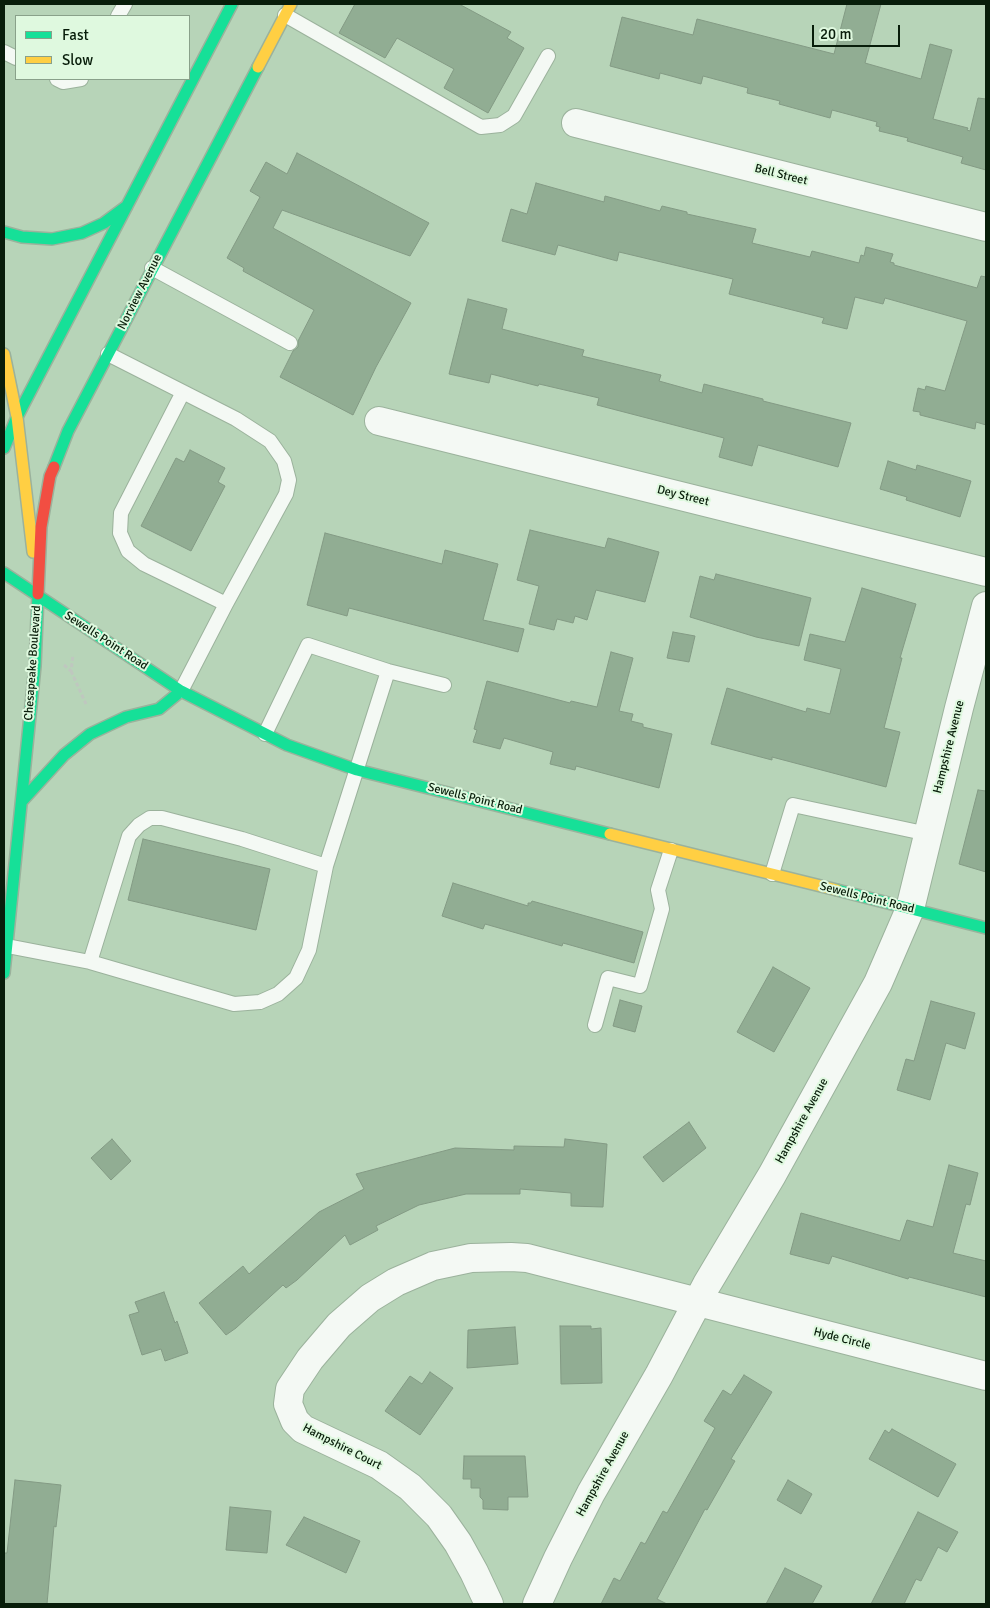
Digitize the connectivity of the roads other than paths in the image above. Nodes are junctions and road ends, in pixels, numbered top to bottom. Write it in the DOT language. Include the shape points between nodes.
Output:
graph roads {
  1 [pos="125,4"];
  2 [pos="232,4"];
  3 [pos="288,10"];
  4 [pos="119,15"];
  5 [pos="548,56"];
  6 [pos="59,80"];
  7 [pos="75,80"];
  8 [pos="576,123"];
  9 [pos="128,205"];
  10 [pos="986,227"];
  11 [pos="4,232"];
  12 [pos="152,268"];
  13 [pos="290,342"];
  14 [pos="4,354"];
  15 [pos="108,354"];
  16 [pos="183,392"];
  17 [pos="17,417"];
  18 [pos="379,421"];
  19 [pos="4,448"];
  20 [pos="986,572"];
  21 [pos="4,573"];
  22 [pos="38,596"];
  23 [pos="226,604"];
  24 [pos="986,606"];
  25 [pos="388,671"];
  26 [pos="444,684"];
  27 [pos="181,691"];
  28 [pos="265,734"];
  29 [pos="356,770"];
  30 [pos="22,801"];
  31 [pos="928,834"];
  32 [pos="671,850"];
  33 [pos="326,866"];
  34 [pos="772,874"];
  35 [pos="910,908"];
  36 [pos="986,928"];
  37 [pos="7,946"];
  38 [pos="90,962"];
  39 [pos="4,972"];
  40 [pos="594,1025"];
  41 [pos="698,1302"];
  42 [pos="986,1376"];
  43 [pos="489,1604"];
  44 [pos="537,1604"];
  1 -- 4 [label="lane"];
  2 -- 9 [label="main road"];
  3 -- 5 [label="lane" via="481,127 500,125 514,116"];
  3 -- 12 [label="main road, Norview Avenue"];
  6 -- 7 [label="lane"];
  8 -- 10 [label="street, Bell Street"];
  9 -- 11 [label="main road" via="104,223 82,233 52,239"];
  9 -- 17 [label="main road"];
  12 -- 13 [label="lane"];
  12 -- 15 [label="main road, Norview Avenue"];
  14 -- 17 [label="main road, Chesapeake Boulevard"];
  15 -- 16 [label="lane"];
  15 -- 22 [label="main road, Norview Avenue" via="68,431 50,476 41,527"];
  16 -- 23 [label="lane" via="270,441 284,461 289,480 286,494"];
  16 -- 23 [label="lane" via="121,513 120,533 128,551 144,564"];
  17 -- 19 [label="main road"];
  17 -- 22 [label="main road, Chesapeake Boulevard"];
  18 -- 20 [label="street, Dey Street"];
  21 -- 22 [label="main road, Sewells Point Road"];
  22 -- 27 [label="main road, Sewells Point Road"];
  22 -- 30 [label="main road, Chesapeake Boulevard"];
  23 -- 27 [label="lane"];
  24 -- 31 [label="street, Hampshire Avenue"];
  25 -- 26 [label="lane"];
  25 -- 28 [label="lane" via="308,645"];
  25 -- 29 [label="lane"];
  27 -- 28 [label="main road, Sewells Point Road"];
  27 -- 30 [label="main road" via="159,710 126,717 90,734 64,755"];
  28 -- 29 [label="main road, Sewells Point Road"];
  29 -- 32 [label="main road, Sewells Point Road"];
  29 -- 33 [label="lane"];
  30 -- 37 [label="main road, Chesapeake Boulevard"];
  31 -- 34 [label="lane" via="793,805"];
  31 -- 35 [label="street, Hampshire Avenue"];
  32 -- 34 [label="main road, Sewells Point Road"];
  32 -- 40 [label="lane" via="658,890 662,909 640,986 608,978"];
  33 -- 38 [label="lane" via="309,950 296,978 278,994 260,1002 234,1004"];
  33 -- 38 [label="lane" via="233,837 162,818 150,818 129,836"];
  34 -- 35 [label="main road, Sewells Point Road"];
  35 -- 36 [label="main road, Sewells Point Road"];
  35 -- 41 [label="street, Hampshire Avenue" via="878,982"];
  37 -- 38 [label="lane"];
  37 -- 39 [label="main road, Chesapeake Boulevard"];
  41 -- 42 [label="street, Hyde Circle"];
  41 -- 43 [label="street, Hampshire Court" via="527,1258 472,1258 433,1266 370,1298 339,1325 310,1359 290,1389 288,1404 295,1421 304,1430 379,1465 410,1486 458,1542"];
  41 -- 44 [label="street, Hampshire Avenue" via="591,1493"];
}
